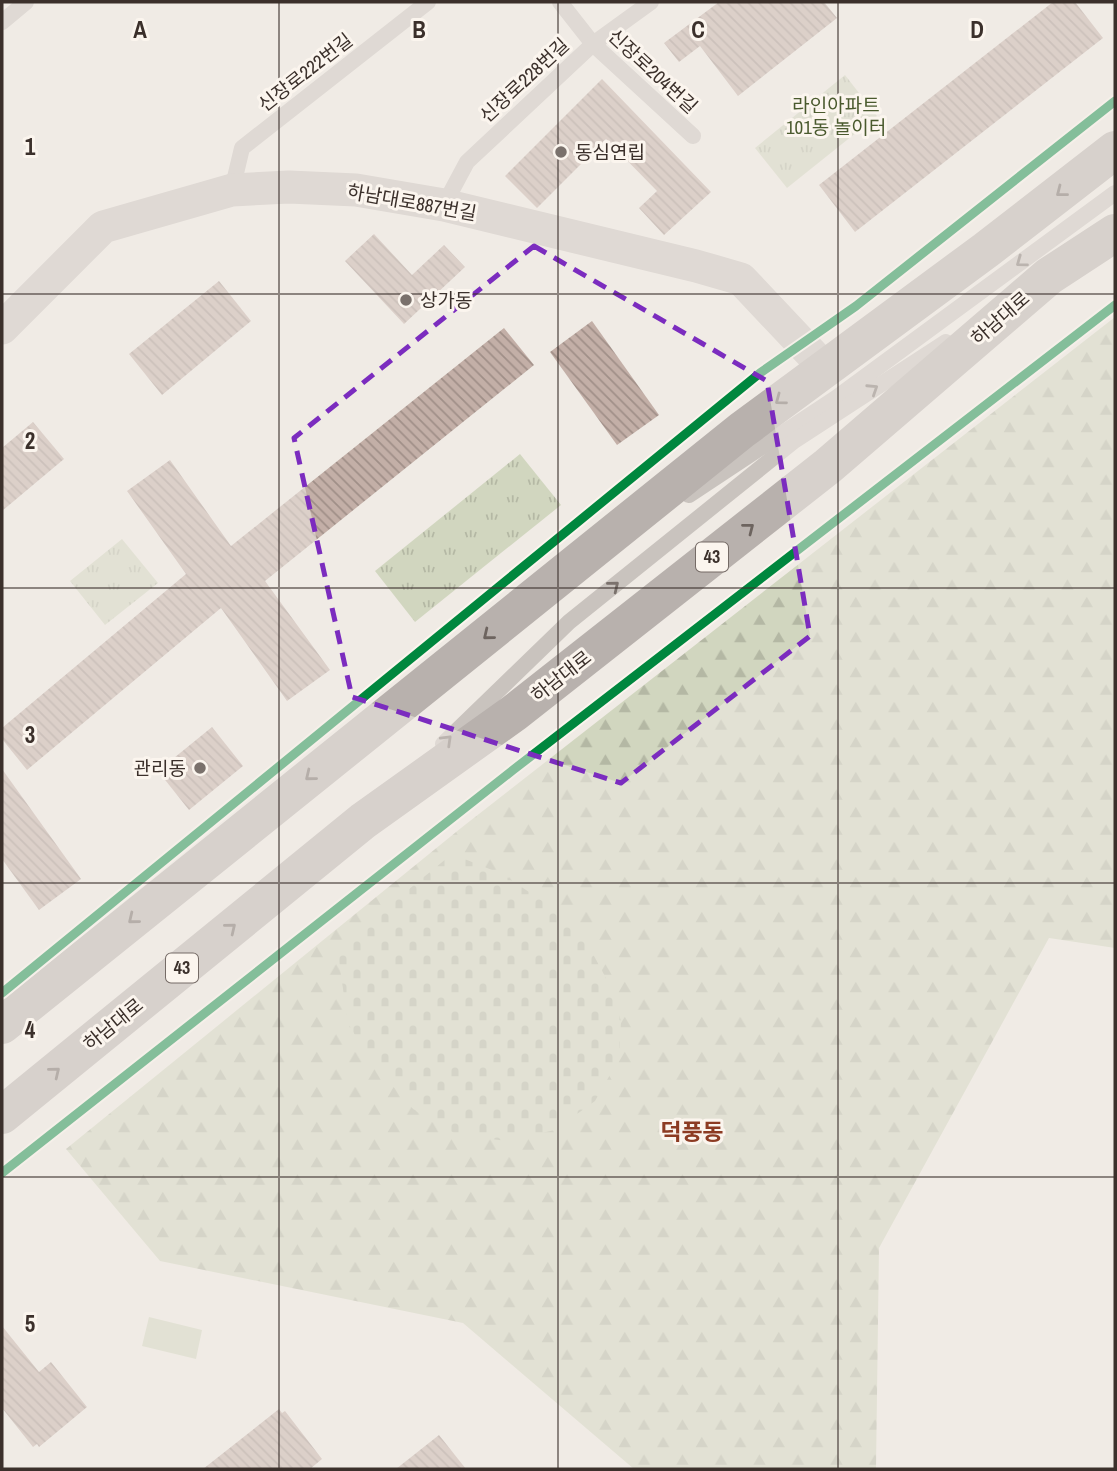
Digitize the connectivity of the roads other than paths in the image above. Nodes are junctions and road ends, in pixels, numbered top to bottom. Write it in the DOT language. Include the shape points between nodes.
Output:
graph roads {
  1 [pos="26,2"];
  2 [pos="428,2"];
  3 [pos="560,2"];
  4 [pos="651,2"];
  5 [pos="2,22"];
  6 [pos="593,44"];
  7 [pos="693,136"];
  8 [pos="1115,150"];
  9 [pos="232,190"];
  10 [pos="1115,193"];
  11 [pos="444,205"];
  12 [pos="1115,233"];
  13 [pos="2,328"];
  14 [pos="824,367"];
  15 [pos="541,592"];
  16 [pos="2,1025"];
  17 [pos="2,1115"];
  1 -- 5 [label="lane"];
  2 -- 9 [label="lane, 신장로222번길" via="242,148"];
  3 -- 6 [label="lane, 신장로204번길"];
  4 -- 6 [label="lane, 신장로228번길"];
  6 -- 7 [label="lane, 신장로204번길"];
  6 -- 11 [label="lane, 신장로228번길" via="467,162"];
  8 -- 14 [label="main road, one-way"];
  9 -- 11 [label="street, 하남대로887번길" via="356,190"];
  9 -- 13 [label="street, 하남대로887번길" via="103,227"];
  10 -- 15 [label="lane, one-way" via="836,398"];
  11 -- 14 [label="street, 하남대로887번길" via="741,279"];
  17 -- 12 [label="main road, 하남대로 / 43, one-way" via="363,821 514,713 828,466 1049,276"];
  14 -- 15 [label="main road, one-way"];
  15 -- 16 [label="main road, one-way"];
}
